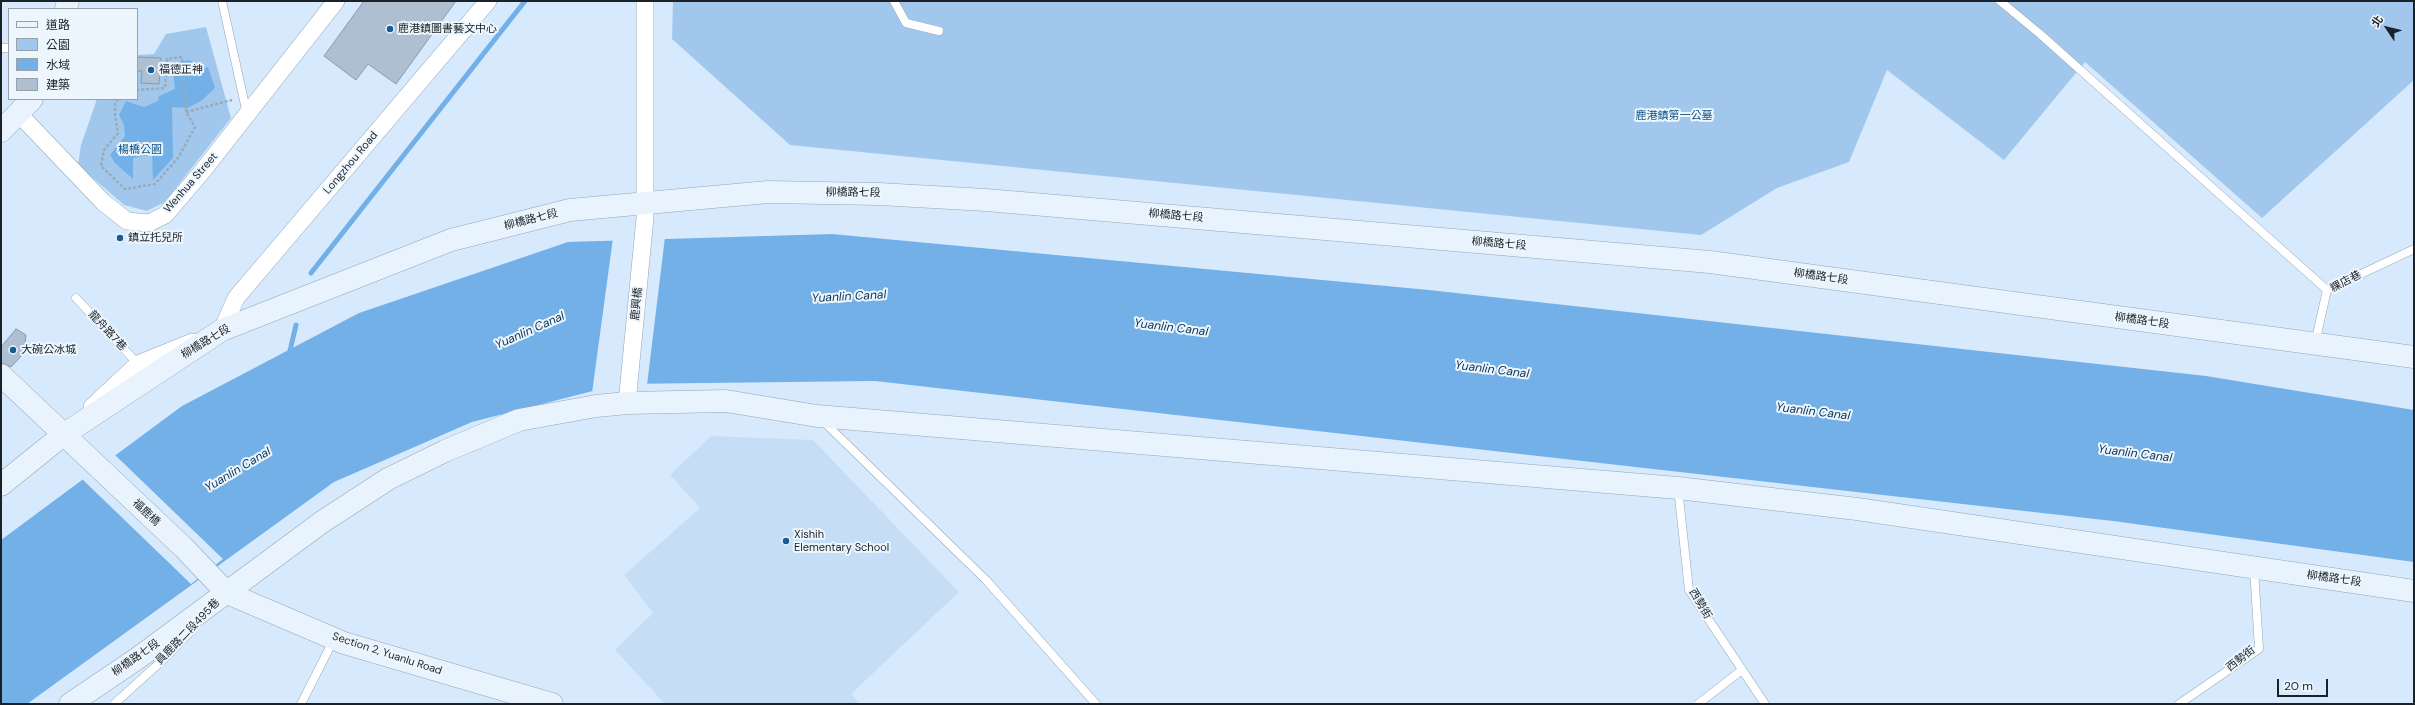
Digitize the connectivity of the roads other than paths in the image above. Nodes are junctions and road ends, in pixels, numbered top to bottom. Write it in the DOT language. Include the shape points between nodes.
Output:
graph roads {
  1 [pos="222,1"];
  2 [pos="336,1"];
  3 [pos="488,1"];
  4 [pos="646,1"];
  5 [pos="894,1"];
  6 [pos="2000,1"];
  7 [pos="939,31"];
  8 [pos="25,106"];
  9 [pos="247,115"];
  10 [pos="1,131"];
  11 [pos="645,211"];
  12 [pos="2414,249"];
  13 [pos="2328,290"];
  14 [pos="76,298"];
  15 [pos="222,330"];
  16 [pos="2315,344"];
  17 [pos="2414,357"];
  18 [pos="138,364"];
  19 [pos="1,375"];
  20 [pos="628,396"];
  21 [pos="818,416"];
  22 [pos="63,435"];
  23 [pos="1,485"];
  24 [pos="1678,488"];
  25 [pos="2254,567"];
  26 [pos="2414,591"];
  27 [pos="227,593"];
  28 [pos="334,638"];
  29 [pos="1742,670"];
  30 [pos="70,704"];
  31 [pos="114,704"];
  32 [pos="301,704"];
  33 [pos="552,704"];
  34 [pos="1096,704"];
  35 [pos="1698,704"];
  36 [pos="1765,704"];
  37 [pos="2179,704"];
  1 -- 9 [label="lane"];
  2 -- 9 [label="street, Wenhua Street"];
  3 -- 15 [label="street, Longzhou Road" via="236,298"];
  4 -- 11 [label="street, 鹿興橋"];
  5 -- 7 [label="lane" via="906,23"];
  6 -- 13 [label="lane"];
  8 -- 9 [label="street, Wenhua Street" via="102,202 127,221 148,223 165,215"];
  8 -- 10 [label="main road"];
  11 -- 15 [label="main road, 柳橋路七段" via="570,210 451,240"];
  11 -- 16 [label="main road, 柳橋路七段" via="768,192 879,194 986,200 1710,262"];
  11 -- 20 [label="street, 鹿興橋"];
  12 -- 13 [label="lane, 粿店巷"];
  13 -- 16 [label="lane, 粿店巷"];
  14 -- 18 [label="lane, 龍舟路7巷"];
  15 -- 18 [label="street"];
  15 -- 22 [label="main road, 柳橋路七段"];
  16 -- 17 [label="main road, 柳橋路七段"];
  18 -- 22 [label="street"];
  19 -- 22 [label="main road, 福鹿橋"];
  20 -- 21 [label="main road, 柳橋路七段" via="726,401"];
  20 -- 27 [label="main road, 柳橋路七段" via="596,406 519,420 445,451 388,479 322,522"];
  21 -- 24 [label="main road, 柳橋路七段"];
  21 -- 34 [label="lane" via="986,580"];
  22 -- 23 [label="main road, 柳橋路七段"];
  22 -- 27 [label="main road, 福鹿橋"];
  24 -- 25 [label="main road, 柳橋路七段" via="1857,509"];
  24 -- 29 [label="lane, 西勢街" via="1689,590"];
  25 -- 26 [label="main road, 柳橋路七段"];
  25 -- 37 [label="lane, 西勢街" via="2259,649"];
  27 -- 28 [label="main road, Section 2, Yuanlu Road"];
  27 -- 30 [label="main road, 柳橋路七段"];
  27 -- 31 [label="lane, 員鹿路二段495巷" via="165,658"];
  28 -- 32 [label="lane"];
  28 -- 33 [label="main road, Section 2, Yuanlu Road"];
  29 -- 35 [label="lane"];
  29 -- 36 [label="lane, 西勢街"];
}
